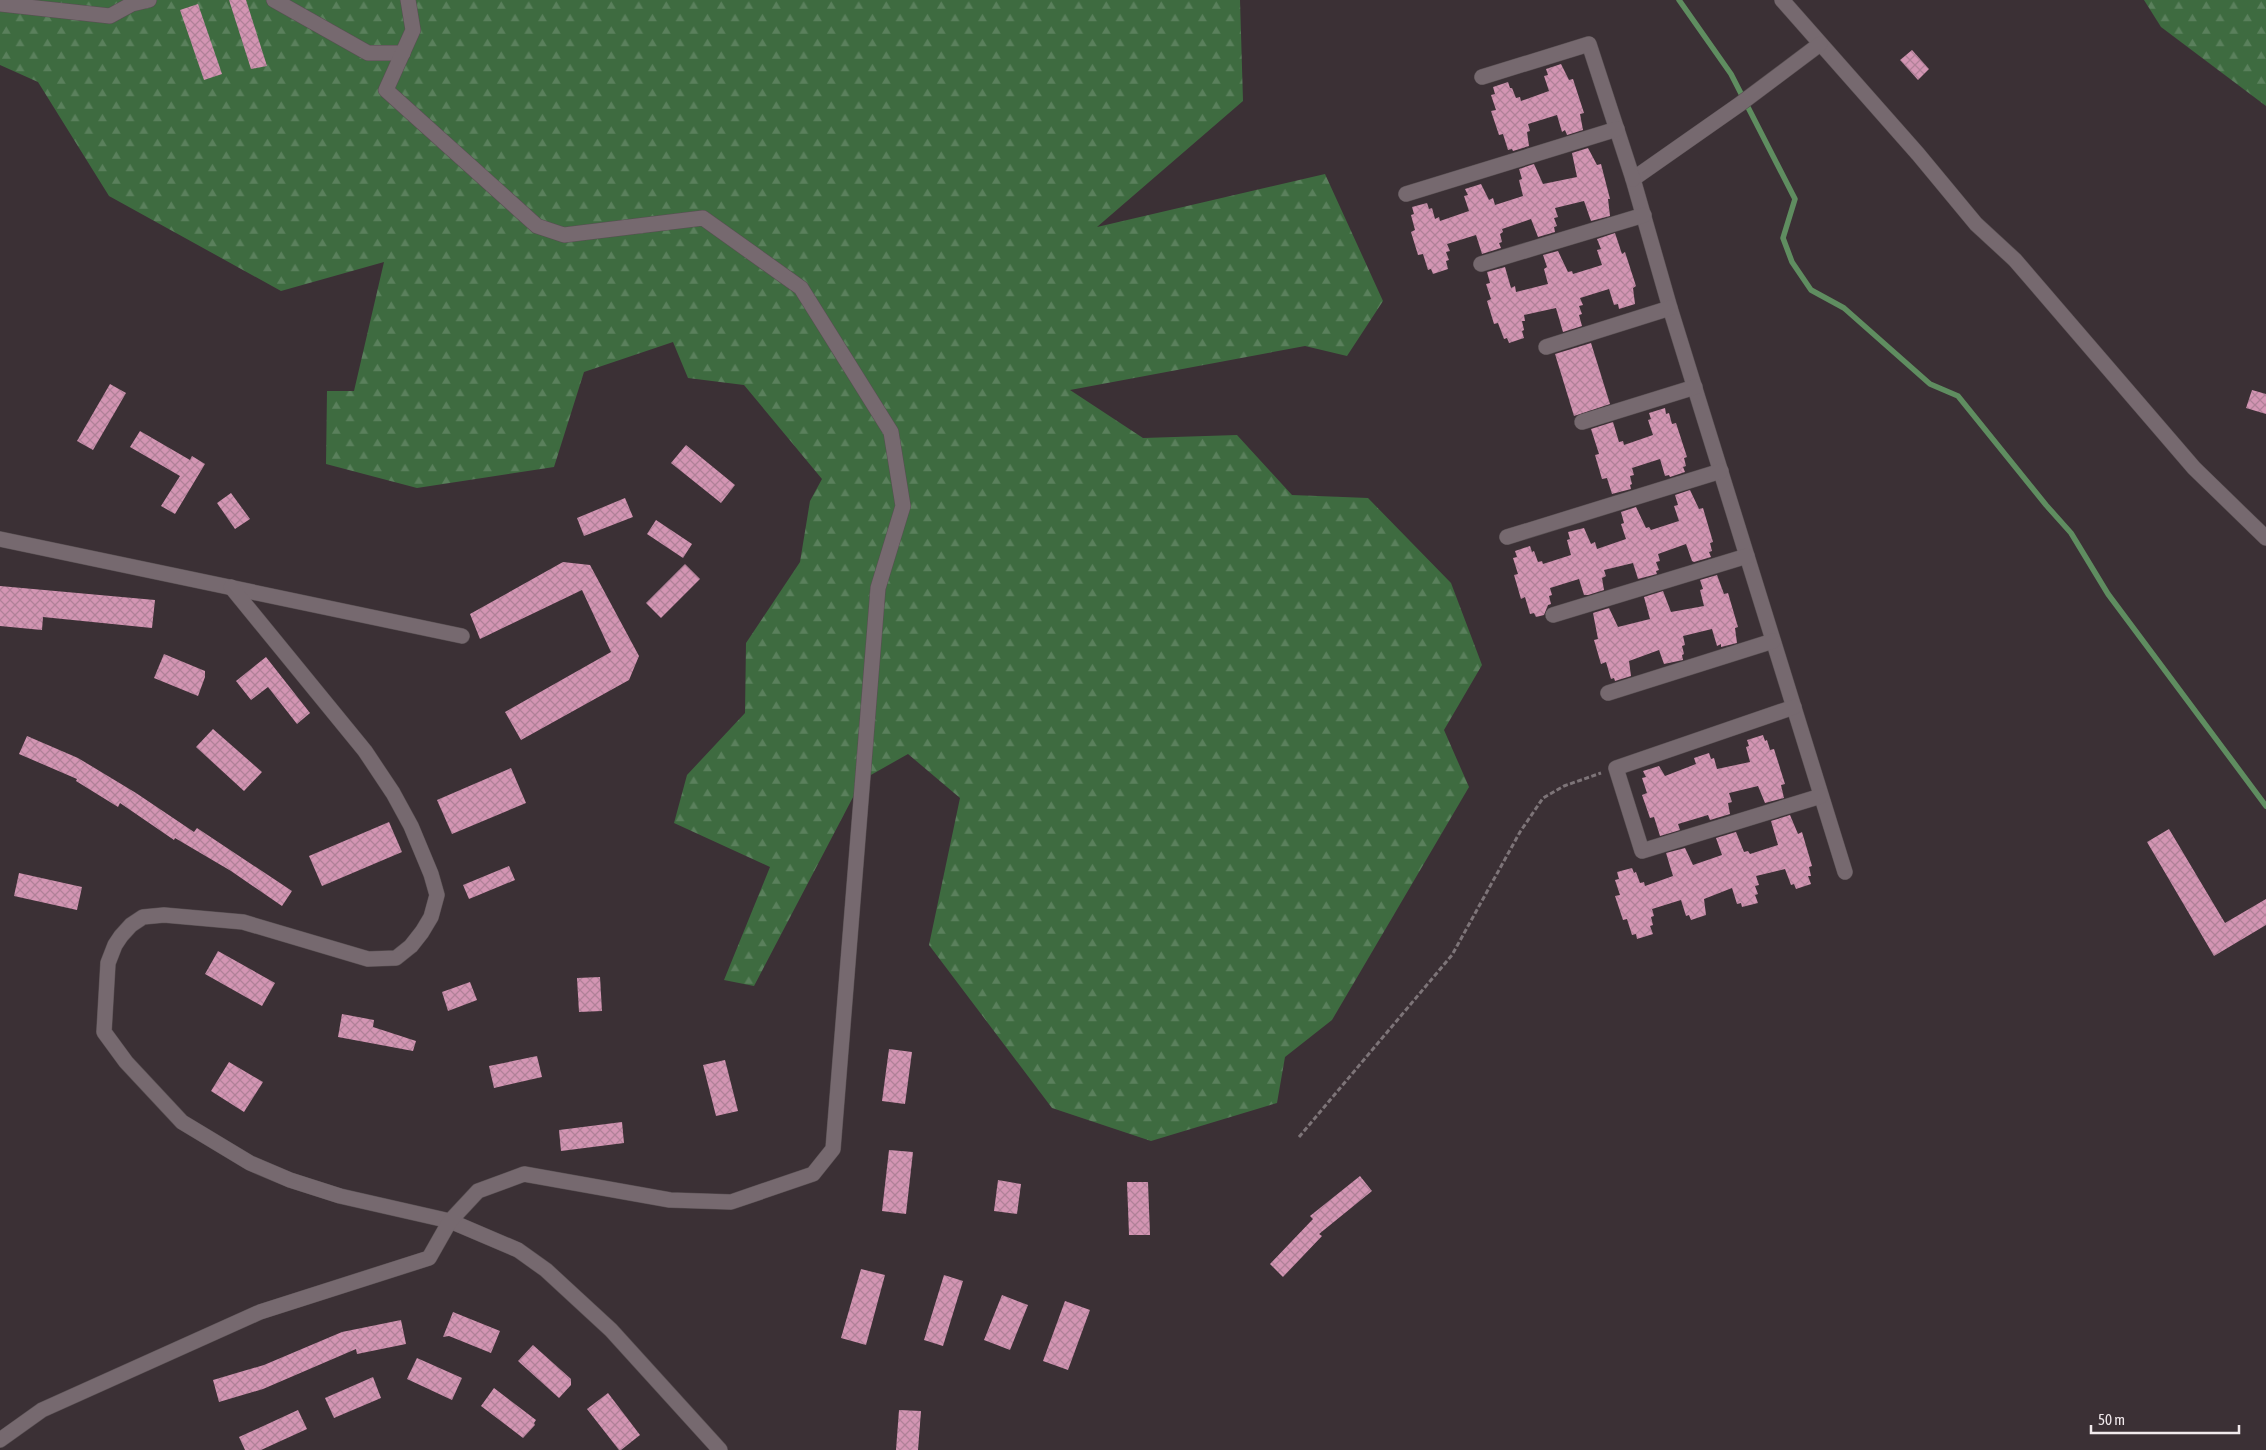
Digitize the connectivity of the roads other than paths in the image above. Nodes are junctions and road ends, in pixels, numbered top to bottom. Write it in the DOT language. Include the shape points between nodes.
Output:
graph roads {
  1 [pos="149,0"];
  2 [pos="274,0"];
  3 [pos="408,0"];
  4 [pos="1782,0"];
  5 [pos="0,4"];
  6 [pos="1820,44"];
  7 [pos="403,53"];
  8 [pos="1482,77"];
  9 [pos="1616,129"];
  10 [pos="1632,179"];
  11 [pos="1406,194"];
  12 [pos="1644,215"];
  13 [pos="1481,264"];
  14 [pos="1670,308"];
  15 [pos="1546,347"];
  16 [pos="1695,387"];
  17 [pos="1582,422"];
  18 [pos="1721,471"];
  19 [pos="1507,537"];
  20 [pos="2266,538"];
  21 [pos="0,539"];
  22 [pos="1747,556"];
  23 [pos="231,588"];
  24 [pos="1554,615"];
  25 [pos="462,636"];
  26 [pos="1773,641"];
  27 [pos="1608,692"];
  28 [pos="1794,707"];
  29 [pos="1821,796"];
  30 [pos="1844,872"];
  31 [pos="450,1221"];
  32 [pos="0,1440"];
  33 [pos="719,1450"];
  1 -- 5 [label="street" via="132,4 110,16"];
  2 -- 7 [label="street" via="368,54"];
  3 -- 7 [label="street" via="414,30"];
  4 -- 6 [label="street"];
  6 -- 10 [label="street"];
  6 -- 20 [label="street" via="1976,224 2015,260 2194,468"];
  7 -- 31 [label="street" via="386,90 537,226 564,235 703,218 801,288 891,432 903,506 878,588 832,1149 813,1174 732,1202 670,1200 524,1174 478,1191"];
  8 -- 9 [label="street" via="1589,44"];
  9 -- 10 [label="street"];
  9 -- 11 [label="street"];
  10 -- 12 [label="street"];
  12 -- 13 [label="street"];
  12 -- 14 [label="street"];
  14 -- 15 [label="street"];
  14 -- 16 [label="street"];
  16 -- 17 [label="street"];
  16 -- 18 [label="street"];
  18 -- 19 [label="street"];
  18 -- 22 [label="street"];
  21 -- 23 [label="street"];
  22 -- 24 [label="street"];
  22 -- 26 [label="street"];
  23 -- 25 [label="street"];
  23 -- 31 [label="street" via="365,751 393,793 431,874 437,895 431,917 411,946 396,958 368,959 243,922 164,915 143,917 121,936 108,963 104,1032 126,1062 182,1122 250,1163 340,1196"];
  26 -- 27 [label="street"];
  26 -- 28 [label="street"];
  28 -- 29 [label="street"];
  28 -- 29 [label="street" via="1616,768 1642,851"];
  29 -- 30 [label="street"];
  31 -- 32 [label="street" via="429,1258 260,1312 42,1410"];
  31 -- 33 [label="street" via="518,1250 546,1270 611,1330"];
}
